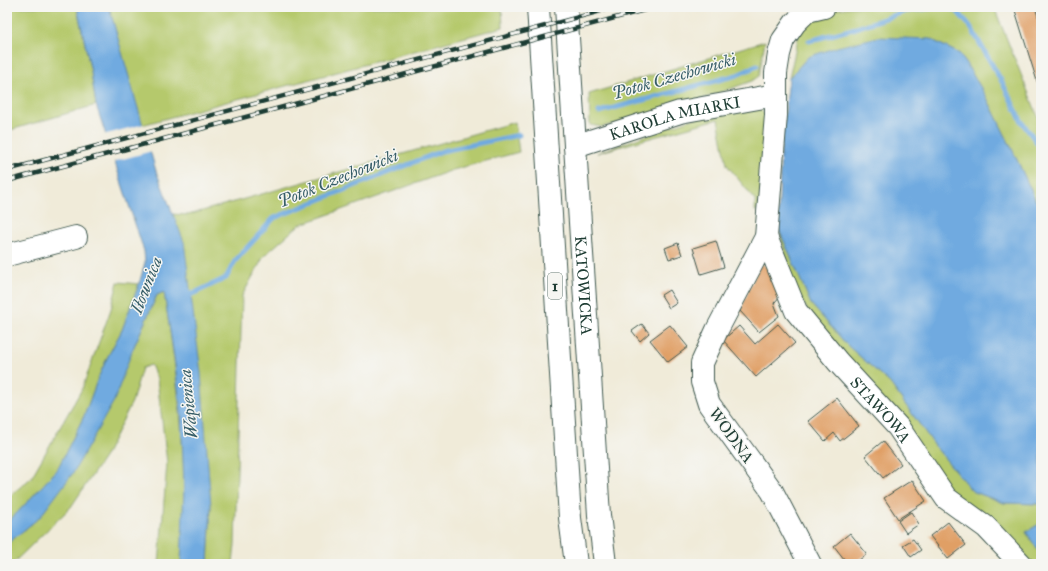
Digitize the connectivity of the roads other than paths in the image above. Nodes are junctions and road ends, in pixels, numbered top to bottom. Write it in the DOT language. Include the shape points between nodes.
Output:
graph roads {
  1 [pos="538,7"];
  2 [pos="566,7"];
  3 [pos="812,8"];
  4 [pos="776,95"];
  5 [pos="575,146"];
  6 [pos="76,237"];
  7 [pos="766,237"];
  8 [pos="7,255"];
  9 [pos="576,564"];
  10 [pos="605,564"];
  11 [pos="810,564"];
  12 [pos="1021,564"];
  1 -- 9 [label="street, KATOWICKA / 1" via="569,502"];
  2 -- 5 [label="street, KATOWICKA / 1"];
  3 -- 4 [label="street" via="792,27 783,40 778,54"];
  4 -- 5 [label="street, KAROLA MIARKI" via="680,112"];
  4 -- 7 [label="street"];
  5 -- 10 [label="street, KATOWICKA / 1" via="598,507"];
  6 -- 8 [label="street"];
  7 -- 11 [label="street, WODNA" via="702,363 702,382 708,404 772,491"];
  7 -- 12 [label="street, STAWOWA" via="796,311 838,362 898,427 946,498 986,527"];
}
